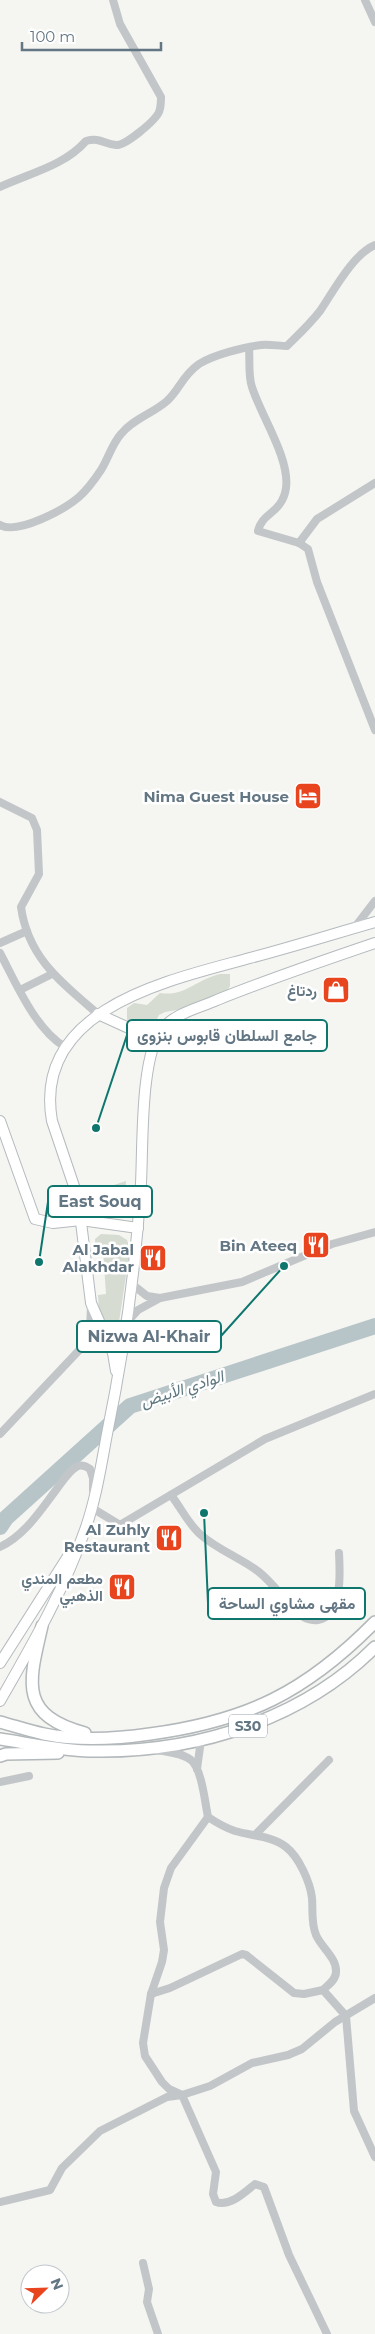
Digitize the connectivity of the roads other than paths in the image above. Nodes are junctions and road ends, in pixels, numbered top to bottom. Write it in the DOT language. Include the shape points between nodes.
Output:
graph roads {
  1 [pos="113,0"];
  2 [pos="365,0"];
  3 [pos="375,22"];
  4 [pos="0,187"];
  5 [pos="375,245"];
  6 [pos="249,348"];
  7 [pos="375,483"];
  8 [pos="2,527"];
  9 [pos="0,537"];
  10 [pos="299,543"];
  11 [pos="375,730"];
  12 [pos="0,802"];
  13 [pos="375,901"];
  14 [pos="375,922"];
  15 [pos="355,928"];
  16 [pos="27,931"];
  17 [pos="0,943"];
  18 [pos="374,945"];
  19 [pos="0,953"];
  20 [pos="52,974"];
  21 [pos="20,990"];
  22 [pos="98,1014"];
  23 [pos="155,1040"];
  24 [pos="64,1047"];
  25 [pos="0,1121"];
  26 [pos="81,1220"];
  27 [pos="138,1228"];
  28 [pos="375,1232"];
  29 [pos="132,1285"];
  30 [pos="160,1298"];
  31 [pos="91,1303"];
  32 [pos="128,1321"];
  33 [pos="105,1334"];
  34 [pos="85,1344"];
  35 [pos="116,1390"];
  36 [pos="375,1394"];
  37 [pos="0,1434"];
  38 [pos="171,1495"];
  39 [pos="92,1508"];
  40 [pos="86,1529"];
  41 [pos="0,1547"];
  42 [pos="339,1553"];
  43 [pos="375,1622"];
  44 [pos="42,1626"];
  45 [pos="375,1647"];
  46 [pos="0,1663"];
  47 [pos="0,1701"];
  48 [pos="0,1722"];
  49 [pos="132,1737"];
  50 [pos="0,1738"];
  51 [pos="201,1740"];
  52 [pos="150,1749"];
  53 [pos="100,1752"];
  54 [pos="0,1756"];
  55 [pos="329,1760"];
  56 [pos="197,1769"];
  57 [pos="29,1776"];
  58 [pos="0,1782"];
  59 [pos="208,1817"];
  60 [pos="255,1835"];
  61 [pos="323,1990"];
  62 [pos="151,1994"];
  63 [pos="375,1998"];
  64 [pos="346,2016"];
  65 [pos="182,2095"];
  66 [pos="375,2156"];
  67 [pos="0,2202"];
  68 [pos="143,2262"];
  69 [pos="158,2334"];
  70 [pos="327,2334"];
  1 -- 4 [label="street" via="120,24 161,97 158,115 125,144 86,141 65,160"];
  2 -- 3 [label="street"];
  5 -- 6 [label="street" via="346,273 318,313 287,346"];
  6 -- 8 [label="street" via="211,358 183,377 169,399 155,411 135,420 120,434 101,470 79,497 37,522"];
  6 -- 10 [label="street" via="251,385 286,467 282,503 260,524 258,531"];
  7 -- 10 [label="street" via="317,519"];
  8 -- 9 [label="street"];
  10 -- 11 [label="street" via="308,549 316,582"];
  12 -- 16 [label="street" via="32,818 38,830 39,874 21,907"];
  13 -- 15 [label="street"];
  14 -- 15 [label="street"];
  15 -- 22 [label="street" via="169,981 137,993"];
  16 -- 17 [label="street"];
  16 -- 20 [label="street"];
  18 -- 23 [label="street" via="270,978 179,1016 162,1029"];
  19 -- 21 [label="street"];
  20 -- 21 [label="street"];
  20 -- 22 [label="street"];
  21 -- 24 [label="street" via="42,1027"];
  22 -- 23 [label="street"];
  22 -- 24 [label="street"];
  23 -- 27 [label="street" via="146,1080"];
  24 -- 26 [label="street" via="49,1100 52,1121 78,1198"];
  25 -- 26 [label="street" via="34,1219 53,1223"];
  26 -- 27 [label="street"];
  26 -- 31 [label="street"];
  27 -- 29 [label="street"];
  28 -- 30 [label="street" via="332,1244 242,1282"];
  29 -- 30 [label="street" via="147,1296"];
  29 -- 32 [label="street"];
  30 -- 32 [label="street" via="138,1310"];
  31 -- 33 [label="street"];
  31 -- 34 [label="street" via="90,1332"];
  32 -- 33 [label="street" via="119,1330"];
  32 -- 35 [label="street"];
  33 -- 34 [label="street"];
  33 -- 35 [label="street" via="115,1358"];
  34 -- 37 [label="street"];
  35 -- 39 [label="street"];
  36 -- 38 [label="street" via="265,1439"];
  38 -- 39 [label="street" via="120,1525"];
  38 -- 42 [label="street" via="200,1534 258,1571 298,1614 312,1621 323,1620 338,1599"];
  39 -- 40 [label="street"];
  39 -- 41 [label="street" via="92,1473 86,1466 77,1466 35,1519"];
  40 -- 44 [label="street"];
  40 -- 46 [label="street"];
  43 -- 49 [label="main road, S30" via="327,1667 270,1702 218,1722"];
  44 -- 47 [label="street"];
  44 -- 49 [label="main road" via="31,1672 32,1687 38,1704 50,1720 89,1734"];
  45 -- 51 [label="main road, S30" via="337,1679 302,1702 253,1724"];
  48 -- 49 [label="main road, S30" via="44,1734 82,1738"];
  50 -- 53 [label="main road, S30"];
  51 -- 52 [label="main road, S30"];
  51 -- 56 [label="street"];
  52 -- 53 [label="main road, S30"];
  52 -- 56 [label="street" via="184,1756"];
  53 -- 54 [label="main road"];
  55 -- 60 [label="street"];
  56 -- 59 [label="street"];
  57 -- 58 [label="street"];
  59 -- 60 [label="street" via="235,1831"];
  59 -- 62 [label="street" via="171,1868 164,1888 160,1922 163,1956"];
  60 -- 61 [label="street" via="287,1847 306,1878 312,1896 317,1938 336,1971 335,1978"];
  61 -- 62 [label="street" via="294,1993 242,1954"];
  61 -- 64 [label="street"];
  62 -- 65 [label="street" via="143,2033 146,2056 162,2082"];
  63 -- 64 [label="street"];
  64 -- 65 [label="street" via="302,2049 252,2063 219,2082"];
  64 -- 66 [label="street" via="354,2110"];
  65 -- 67 [label="street" via="167,2097 100,2130 62,2168 50,2190"];
  65 -- 70 [label="street" via="216,2172 214,2198 221,2204 255,2184 264,2187 290,2255"];
  68 -- 69 [label="street" via="149,2289 147,2302"];
}
